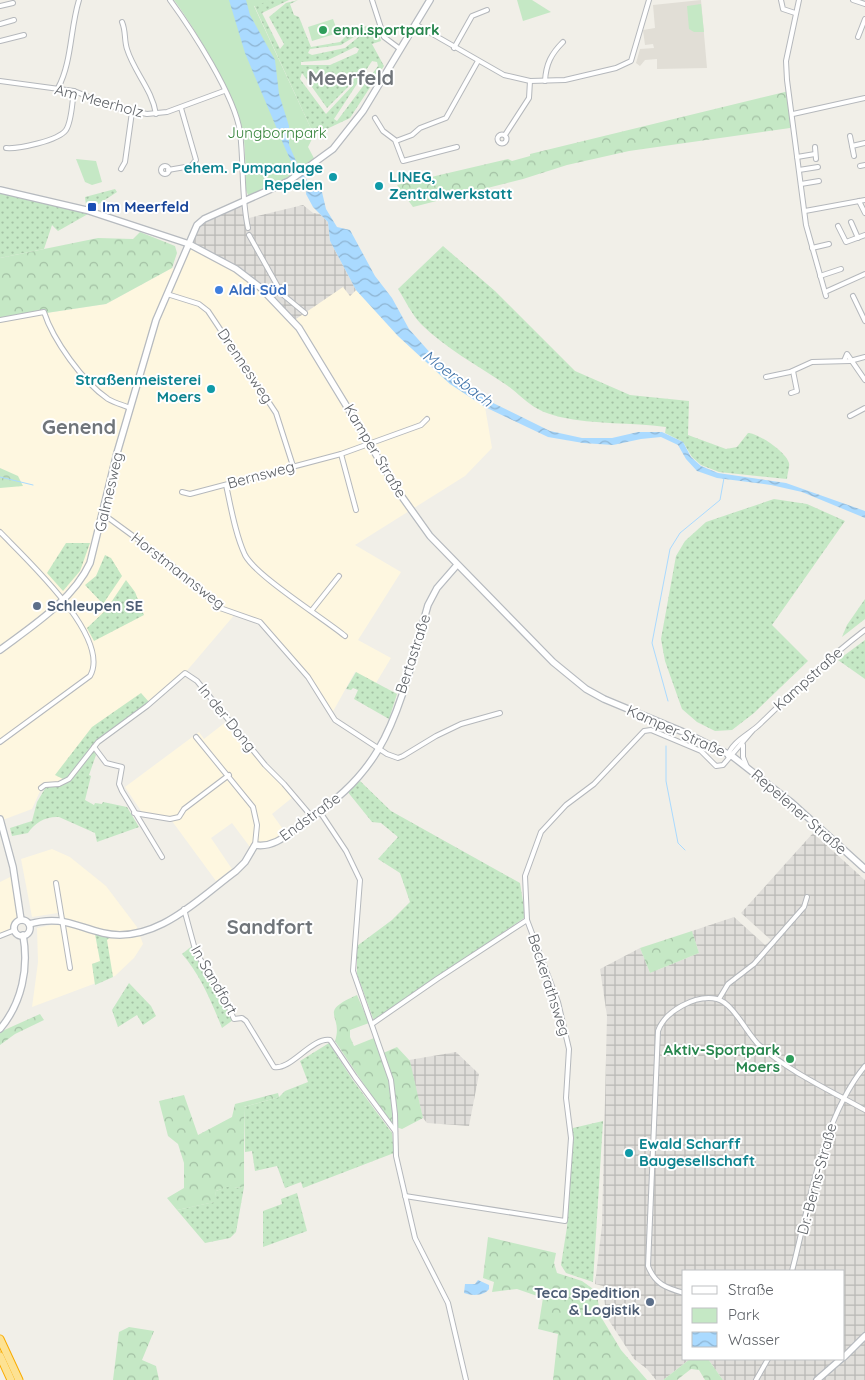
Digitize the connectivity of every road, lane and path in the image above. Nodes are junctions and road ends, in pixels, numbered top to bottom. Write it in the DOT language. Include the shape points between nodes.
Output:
graph roads {
  1 [pos="79,0"];
  2 [pos="170,0"];
  3 [pos="372,0"];
  4 [pos="430,0"];
  5 [pos="649,0"];
  6 [pos="781,0"];
  7 [pos="799,0"];
  8 [pos="853,0"];
  9 [pos="13,2"];
  10 [pos="865,4"];
  11 [pos="0,6"];
  12 [pos="487,10"];
  13 [pos="796,14"];
  14 [pos="865,19"];
  15 [pos="14,20"];
  16 [pos="122,22"];
  17 [pos="0,24"];
  18 [pos="416,24"];
  19 [pos="423,30"];
  20 [pos="410,33"];
  21 [pos="24,35"];
  22 [pos="858,37"];
  23 [pos="0,41"];
  24 [pos="563,42"];
  25 [pos="454,48"];
  26 [pos="400,50"];
  27 [pos="478,61"];
  28 [pos="530,81"];
  29 [pos="545,81"];
  30 [pos="0,82"];
  31 [pos="58,88"];
  32 [pos="74,91"];
  33 [pos="224,91"];
  34 [pos="865,98"];
  35 [pos="181,108"];
  36 [pos="132,112"];
  37 [pos="156,114"];
  38 [pos="793,114"];
  39 [pos="375,118"];
  40 [pos="505,136"];
  41 [pos="850,136"];
  42 [pos="396,142"];
  43 [pos="865,143"];
  44 [pos="858,145"];
  45 [pos="852,146"];
  46 [pos="457,147"];
  47 [pos="815,147"];
  48 [pos="6,148"];
  49 [pos="815,154"];
  50 [pos="797,157"];
  51 [pos="816,159"];
  52 [pos="818,168"];
  53 [pos="121,170"];
  54 [pos="168,170"];
  55 [pos="799,170"];
  56 [pos="819,181"];
  57 [pos="800,184"];
  58 [pos="0,190"];
  59 [pos="865,200"];
  60 [pos="859,201"];
  61 [pos="244,202"];
  62 [pos="806,211"];
  63 [pos="865,213"];
  64 [pos="851,222"];
  65 [pos="838,226"];
  66 [pos="248,228"];
  67 [pos="865,235"];
  68 [pos="249,236"];
  69 [pos="858,238"];
  70 [pos="189,244"];
  71 [pos="829,244"];
  72 [pos="812,248"];
  73 [pos="841,269"];
  74 [pos="865,274"];
  75 [pos="820,276"];
  76 [pos="167,294"];
  77 [pos="853,296"];
  78 [pos="865,307"];
  79 [pos="860,310"];
  80 [pos="305,313"];
  81 [pos="0,320"];
  82 [pos="865,321"];
  83 [pos="865,357"];
  84 [pos="852,360"];
  85 [pos="844,361"];
  86 [pos="793,371"];
  87 [pos="766,377"];
  88 [pos="865,380"];
  89 [pos="791,393"];
  90 [pos="130,408"];
  91 [pos="865,408"];
  92 [pos="850,416"];
  93 [pos="427,419"];
  94 [pos="370,443"];
  95 [pos="341,454"];
  96 [pos="293,466"];
  97 [pos="226,485"];
  98 [pos="182,492"];
  99 [pos="356,510"];
  100 [pos="103,514"];
  101 [pos="0,532"];
  102 [pos="456,565"];
  103 [pos="339,576"];
  104 [pos="63,599"];
  105 [pos="312,610"];
  106 [pos="865,630"];
  107 [pos="345,636"];
  108 [pos="0,650"];
  109 [pos="500,713"];
  110 [pos="752,731"];
  111 [pos="196,736"];
  112 [pos="746,740"];
  113 [pos="0,742"];
  114 [pos="94,748"];
  115 [pos="379,749"];
  116 [pos="729,756"];
  117 [pos="747,767"];
  118 [pos="229,775"];
  119 [pos="41,788"];
  120 [pos="320,812"];
  121 [pos="134,813"];
  122 [pos="312,817"];
  123 [pos="0,819"];
  124 [pos="255,845"];
  125 [pos="162,857"];
  126 [pos="865,869"];
  127 [pos="56,883"];
  128 [pos="807,897"];
  129 [pos="184,909"];
  130 [pos="21,920"];
  131 [pos="62,920"];
  132 [pos="527,920"];
  133 [pos="29,924"];
  134 [pos="15,930"];
  135 [pos="23,935"];
  136 [pos="0,936"];
  137 [pos="70,968"];
  138 [pos="719,999"];
  139 [pos="372,1024"];
  140 [pos="0,1029"];
  141 [pos="865,1066"];
  142 [pos="844,1098"];
  143 [pos="865,1110"];
  144 [pos="395,1131"];
  145 [pos="405,1196"];
  146 [pos="792,1270"];
  147 [pos="682,1292"];
  148 [pos="865,1336"];
  149 [pos="0,1339"];
  150 [pos="0,1356"];
  151 [pos="845,1356"];
  152 [pos="767,1360"];
  153 [pos="841,1360"];
  154 [pos="11,1380"];
  155 [pos="19,1380"];
  156 [pos="466,1380"];
  157 [pos="756,1380"];
  158 [pos="817,1380"];
  1 -- 31 [label="street" via="66,71"];
  2 -- 33 [label="street" via="192,31"];
  3 -- 26 [label="street" via="385,38"];
  4 -- 18 [label="street"];
  5 -- 29 [label="street" via="631,61 566,80"];
  6 -- 13 [label="street" via="783,9"];
  7 -- 13 [label="street"];
  8 -- 10 [label="street"];
  9 -- 11 [label="street"];
  12 -- 25 [label="street" via="472,16"];
  13 -- 38 [label="street" via="786,61"];
  14 -- 22 [label="street"];
  15 -- 17 [label="street"];
  16 -- 37 [label="street" via="127,49 150,91"];
  18 -- 19 [label="street"];
  18 -- 20 [label="street"];
  19 -- 20 [label="street"];
  19 -- 25 [label="street"];
  20 -- 26 [label="street"];
  21 -- 23 [label="street"];
  24 -- 29 [label="street" via="549,58"];
  25 -- 27 [label="street"];
  26 -- 61 [label="street" via="349,131 329,153 296,177"];
  27 -- 28 [label="street" via="504,75"];
  27 -- 42 [label="street" via="446,118"];
  28 -- 29 [label="street"];
  28 -- 40 [label="street" via="529,98"];
  30 -- 31 [label="street, Am Meerholz"];
  31 -- 32 [label="street, Am Meerholz"];
  32 -- 36 [label="street, Am Meerholz"];
  32 -- 48 [label="street" via="68,125 61,134 17,149"];
  33 -- 35 [label="street, Am Meerholz"];
  33 -- 61 [label="street" via="240,130"];
  34 -- 38 [label="street"];
  35 -- 37 [label="street, Am Meerholz"];
  35 -- 54 [label="street" via="196,160 191,166"];
  36 -- 37 [label="street, Am Meerholz"];
  36 -- 53 [label="street"];
  38 -- 50 [label="street"];
  39 -- 42 [label="street" via="383,131"];
  41 -- 45 [label="street"];
  42 -- 46 [label="street" via="403,161"];
  43 -- 44 [label="street"];
  44 -- 45 [label="street"];
  44 -- 45 [label="street" via="860,150 854,154"];
  47 -- 49 [label="street"];
  49 -- 50 [label="street"];
  49 -- 51 [label="street"];
  50 -- 55 [label="street"];
  52 -- 55 [label="street"];
  55 -- 57 [label="street"];
  56 -- 57 [label="street"];
  57 -- 62 [label="street"];
  58 -- 70 [label="street, Kamper Straße" via="86,210"];
  59 -- 60 [label="street"];
  60 -- 62 [label="street"];
  60 -- 63 [label="street"];
  61 -- 66 [label="street"];
  61 -- 70 [label="street" via="201,221"];
  62 -- 72 [label="street" via="804,218"];
  64 -- 69 [label="street"];
  65 -- 69 [label="street" via="846,242"];
  67 -- 69 [label="street"];
  68 -- 80 [label="street" via="278,287"];
  70 -- 76 [label="street, Galmesweg"];
  70 -- 94 [label="street, Kamper Straße" via="236,269 286,312 309,343"];
  71 -- 72 [label="street"];
  72 -- 75 [label="street"];
  73 -- 75 [label="street"];
  74 -- 75 [label="street" via="825,294"];
  76 -- 90 [label="street, Galmesweg"];
  76 -- 96 [label="street, Drennesweg" via="199,304 208,311 276,413"];
  77 -- 79 [label="street"];
  78 -- 79 [label="street"];
  79 -- 82 [label="street"];
  81 -- 90 [label="street" via="44,312 53,337 88,380 109,399"];
  83 -- 84 [label="street"];
  84 -- 85 [label="street"];
  84 -- 85 [label="street" via="847,354"];
  84 -- 88 [label="street"];
  85 -- 86 [label="street" via="812,362"];
  86 -- 87 [label="street"];
  86 -- 89 [label="street" via="797,391"];
  90 -- 100 [label="street, Galmesweg"];
  91 -- 92 [label="street"];
  93 -- 94 [label="street, Bernsweg" via="421,425"];
  94 -- 95 [label="street, Bernsweg"];
  94 -- 102 [label="street, Kamper Straße" via="411,510"];
  95 -- 96 [label="street, Bernsweg"];
  95 -- 99 [label="street"];
  96 -- 97 [label="street, Bernsweg"];
  97 -- 98 [label="street, Bernsweg" via="190,494"];
  97 -- 105 [label="street" via="242,548 249,560"];
  100 -- 104 [label="street, Galmesweg" via="94,556 87,570"];
  100 -- 115 [label="street, Horstmannsweg" via="166,560 220,608 260,622 308,677 335,720"];
  101 -- 104 [label="street"];
  102 -- 115 [label="street, Bertastraße" via="428,605 393,717"];
  102 -- 116 [label="street, Kamper Straße" via="553,662 586,688"];
  103 -- 105 [label="street"];
  104 -- 108 [label="street, Galmesweg"];
  104 -- 113 [label="street" via="91,646 94,668 90,676"];
  105 -- 107 [label="street"];
  106 -- 110 [label="street, Kampstraße" via="811,673"];
  109 -- 115 [label="street" via="461,724 398,758"];
  110 -- 112 [label="street, Kampstraße"];
  110 -- 116 [label="street, Kampstraße"];
  111 -- 118 [label="street"];
  112 -- 116 [label="street, Kampstraße"];
  112 -- 117 [label="street" via="742,750"];
  114 -- 119 [label="street, In der Dong" via="69,780"];
  114 -- 121 [label="street" via="106,763 122,766 119,784"];
  114 -- 122 [label="street, In der Dong" via="186,673 197,681"];
  115 -- 120 [label="street, Endstraße" via="356,779"];
  116 -- 117 [label="street, Repelener Straße"];
  116 -- 132 [label="street, Beckerathsweg" via="723,765 716,766 696,749 651,730 640,735 594,784 566,805 541,832 525,876"];
  117 -- 126 [label="street, Repelener Straße"];
  118 -- 121 [label="street" via="184,809 179,817 170,819"];
  118 -- 124 [label="street" via="253,807 257,824"];
  120 -- 122 [label="street, Endstraße"];
  120 -- 139 [label="street" via="346,851 360,880 354,971"];
  121 -- 125 [label="street"];
  122 -- 124 [label="street, Endstraße" via="271,845"];
  123 -- 130 [label="street" via="13,867"];
  124 -- 129 [label="street" via="236,871"];
  127 -- 131 [label="street"];
  128 -- 138 [label="street" via="804,907 754,964 728,984"];
  129 -- 131 [label="street" via="160,925 137,934 102,933"];
  129 -- 144 [label="street, In Sandfort" via="196,953 224,993 234,1019 246,1021 274,1067 282,1066 322,1040 330,1040"];
  130 -- 133 [label="street"];
  130 -- 134 [label="street"];
  131 -- 133 [label="street"];
  131 -- 137 [label="street"];
  132 -- 139 [label="street"];
  132 -- 145 [label="street, Beckerathsweg" via="558,1002 569,1049 566,1098 571,1138 565,1221"];
  133 -- 135 [label="street" via="28,932"];
  134 -- 135 [label="street"];
  134 -- 136 [label="street"];
  135 -- 140 [label="street" via="22,988"];
  138 -- 142 [label="street" via="728,1005 762,1047"];
  138 -- 147 [label="street" via="700,999 675,1010 664,1018 658,1031 648,1266 656,1281 665,1288"];
  139 -- 144 [label="street" via="391,1080"];
  141 -- 142 [label="street, Dr.-Berns-Straße"];
  142 -- 143 [label="street"];
  142 -- 146 [label="street, Dr.-Berns-Straße" via="826,1138"];
  144 -- 145 [label="street" via="396,1156"];
  145 -- 156 [label="street" via="415,1238 448,1303"];
  148 -- 151 [label="street"];
  149 -- 155 [label="highway"];
  150 -- 154 [label="highway"];
  152 -- 157 [label="street"];
  153 -- 158 [label="street"];
}
